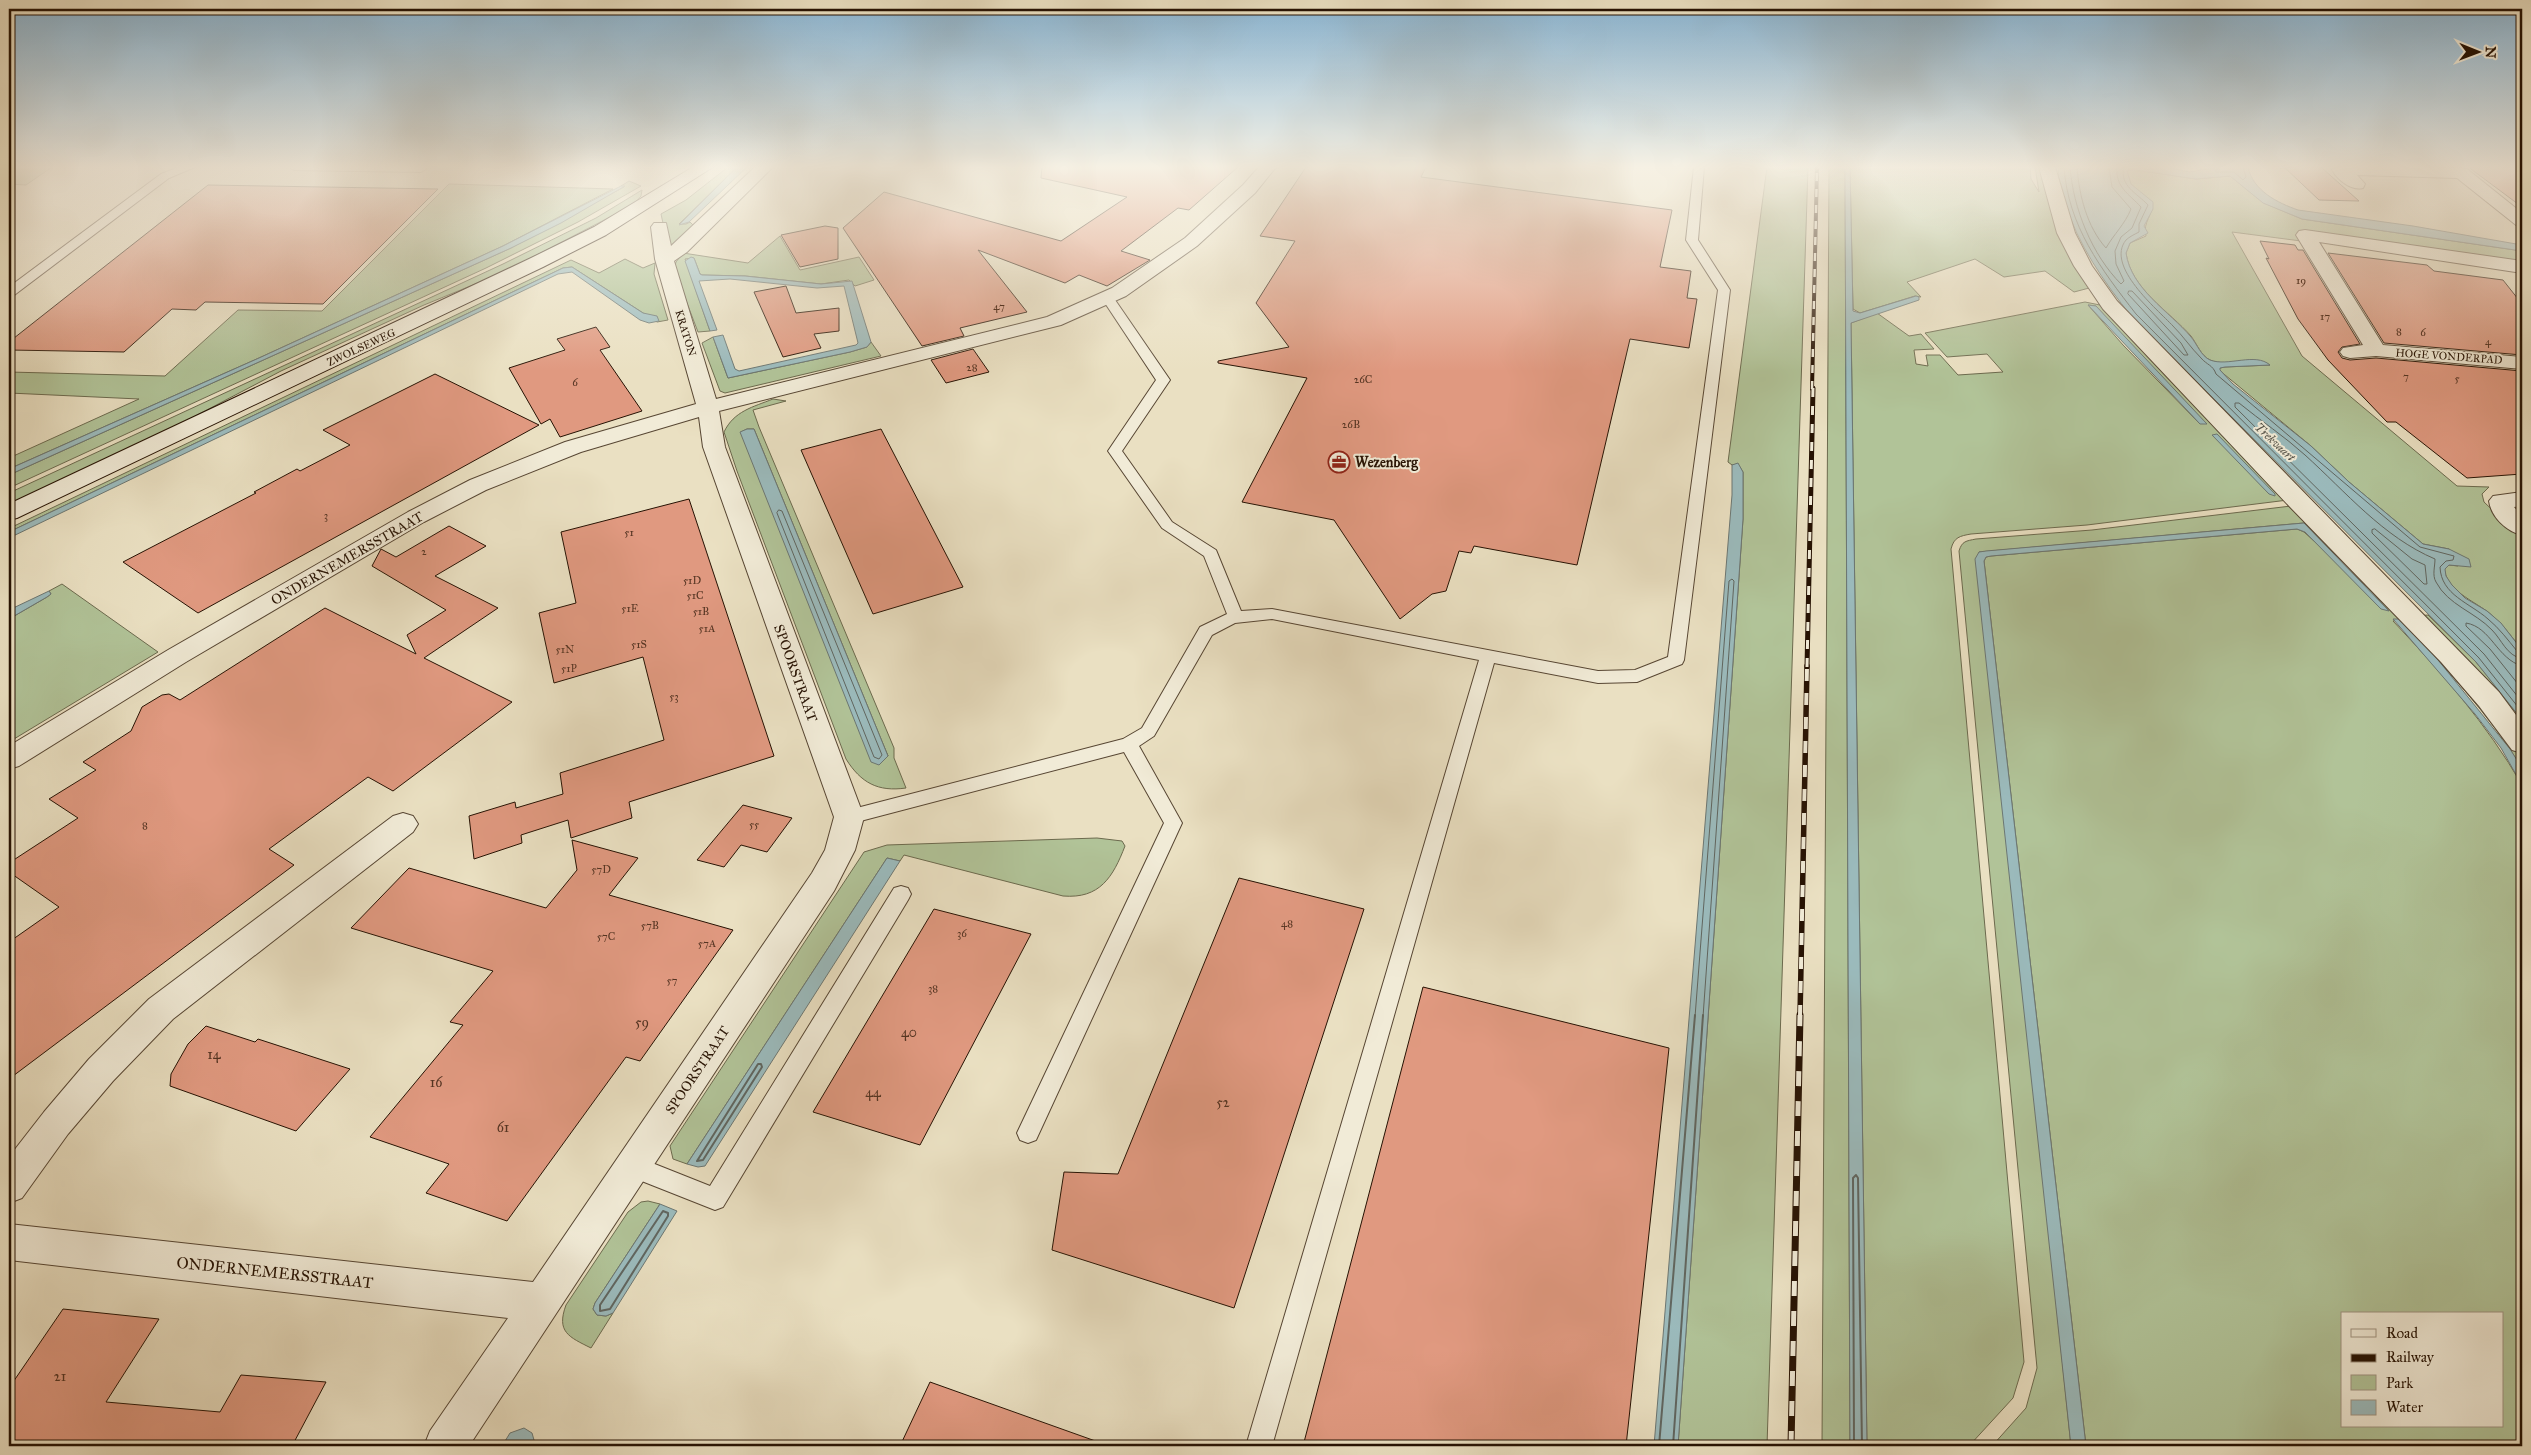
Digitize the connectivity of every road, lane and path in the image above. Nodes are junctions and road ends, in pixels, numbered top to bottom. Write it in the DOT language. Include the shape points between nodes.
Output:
graph roads {
  1 [pos="86,235"];
  2 [pos="592,235"];
  3 [pos="661,235"];
  4 [pos="695,235"];
  5 [pos="1199,235"];
  6 [pos="1693,235"];
  7 [pos="2067,235"];
  8 [pos="664,259"];
  9 [pos="2522,267"];
  10 [pos="9,293"];
  11 [pos="1107,297"];
  12 [pos="2376,350"];
  13 [pos="2350,352"];
  14 [pos="2522,362"];
  15 [pos="708,408"];
  16 [pos="2522,499"];
  17 [pos="9,513"];
  18 [pos="2522,528"];
  19 [pos="1236,618"];
  20 [pos="1488,656"];
  21 [pos="2522,743"];
  22 [pos="1129,744"];
  23 [pos="9,759"];
  24 [pos="849,816"];
  25 [pos="403,824"];
  26 [pos="901,894"];
  27 [pos="1028,1133"];
  28 [pos="632,1166"];
  29 [pos="9,1186"];
  30 [pos="9,1242"];
  31 [pos="541,1302"];
  32 [pos="445,1446"];
  33 [pos="1258,1446"];
  1 -- 10 [label="lane"];
  2 -- 17 [label="street, ZWOLSEWEG"];
  3 -- 8 [label="street, KRATON"];
  4 -- 8 [label="street"];
  5 -- 11 [label="street" via="1119,292"];
  6 -- 20 [label="lane" via="1692,240 1724,290 1676,660 1637,676 1598,677"];
  7 -- 21 [label="street" via="2083,266 2110,305 2450,656"];
  8 -- 15 [label="street, KRATON"];
  9 -- 12 [label="street, HOGE VONDERPAD" via="2305,235"];
  11 -- 15 [label="street" via="1054,321"];
  11 -- 19 [label="lane" via="1163,380 1115,451 1168,525 1211,553"];
  12 -- 13 [label="street, HOGE VONDERPAD"];
  12 -- 14 [label="street, HOGE VONDERPAD"];
  15 -- 23 [label="street, ONDERNEMERSSTRAAT" via="573,447 478,485 177,656"];
  15 -- 24 [label="street, SPOORSTRAAT" via="714,447"];
  16 -- 18 [label="street" via="2501,501 2506,513"];
  19 -- 20 [label="lane" via="1249,614 1272,614"];
  19 -- 22 [label="lane" via="1216,623 1206,631 1148,732"];
  20 -- 33 [label="lane"];
  22 -- 24 [label="lane"];
  22 -- 27 [label="lane" via="1173,823"];
  24 -- 28 [label="street, SPOORSTRAAT" via="840,850 823,882"];
  25 -- 29 [label="street" via="161,1010 101,1070"];
  26 -- 28 [label="lane" via="715,1199"];
  28 -- 31 [label="street, SPOORSTRAAT"];
  30 -- 31 [label="street, ONDERNEMERSSTRAAT"];
  31 -- 32 [label="street, SPOORSTRAAT"];
}
